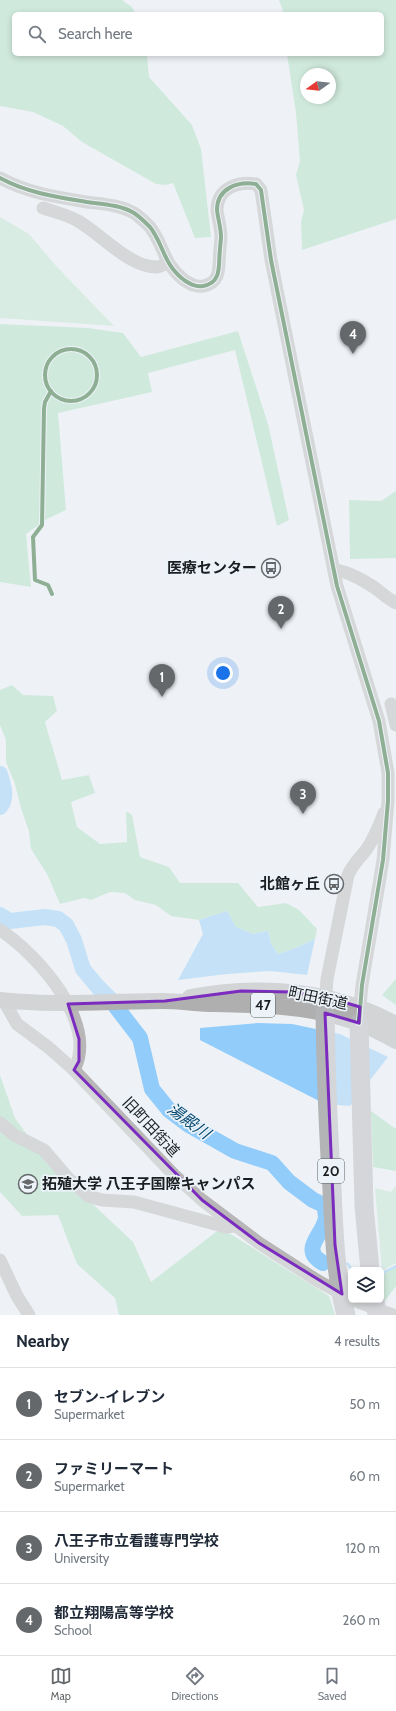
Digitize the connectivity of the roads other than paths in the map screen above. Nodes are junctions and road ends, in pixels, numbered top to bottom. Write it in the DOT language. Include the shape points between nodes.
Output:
graph roads {
  1 [pos="0,178"];
  2 [pos="58,197"];
  3 [pos="40,211"];
  4 [pos="56,213"];
  5 [pos="167,263"];
  6 [pos="334,570"];
  7 [pos="396,603"];
  8 [pos="392,704"];
  9 [pos="396,725"];
  10 [pos="388,801"];
  11 [pos="0,930"];
  12 [pos="2,1000"];
  13 [pos="68,1004"];
  14 [pos="326,1012"];
  15 [pos="359,1023"];
  16 [pos="396,1024"];
  17 [pos="396,1041"];
  18 [pos="74,1070"];
  19 [pos="0,1123"];
  20 [pos="235,1226"];
  21 [pos="0,1260"];
  22 [pos="370,1267"];
  23 [pos="348,1298"];
  24 [pos="360,1303"];
  25 [pos="375,1303"];
  26 [pos="29,1315"];
  27 [pos="346,1315"];
  28 [pos="377,1315"];
  29 [pos="393,1315"];
  1 -- 2 [label="street" via="26,190"];
  2 -- 4 [label="street"];
  2 -- 5 [label="street" via="118,207 132,212 150,228"];
  3 -- 4 [label="street"];
  4 -- 5 [label="street" via="77,220 138,263 155,267"];
  5 -- 6 [label="street" via="176,274 196,287 214,281 220,267 221,238 217,210 221,195 225,190 241,183 256,184 261,190 271,260"];
  6 -- 7 [label="street" via="349,574"];
  6 -- 10 [label="street" via="342,604 379,721 388,773"];
  8 -- 9 [label="street"];
  10 -- 14 [label="street" via="374,838 353,864 348,875 328,979"];
  10 -- 15 [label="street" via="383,860"];
  11 -- 13 [label="street" via="38,962"];
  12 -- 13 [label="main road, 47"];
  12 -- 18 [label="street, 旧町田街道" via="17,1024"];
  13 -- 14 [label="main road, 町田街道 / 47" via="165,1001 273,1005"];
  13 -- 18 [label="street" via="75,1017 79,1039 79,1061"];
  14 -- 15 [label="main road, 町田街道 / 47"];
  14 -- 27 [label="highway, 20" via="328,1122 335,1245"];
  15 -- 16 [label="main road, 町田街道 / 47"];
  15 -- 17 [label="main road, 町田街道 / 47"];
  15 -- 22 [label="highway, 20" via="364,1206"];
  18 -- 20 [label="street, 旧町田街道" via="174,1175"];
  19 -- 20 [label="street" via="14,1135 44,1150 67,1177 88,1196 102,1200 134,1202 226,1227"];
  20 -- 23 [label="street, 旧町田街道"];
  21 -- 26 [label="street"];
  24 -- 29 [label="street, 旧町田街道"];
  25 -- 28 [label="highway"];
}
